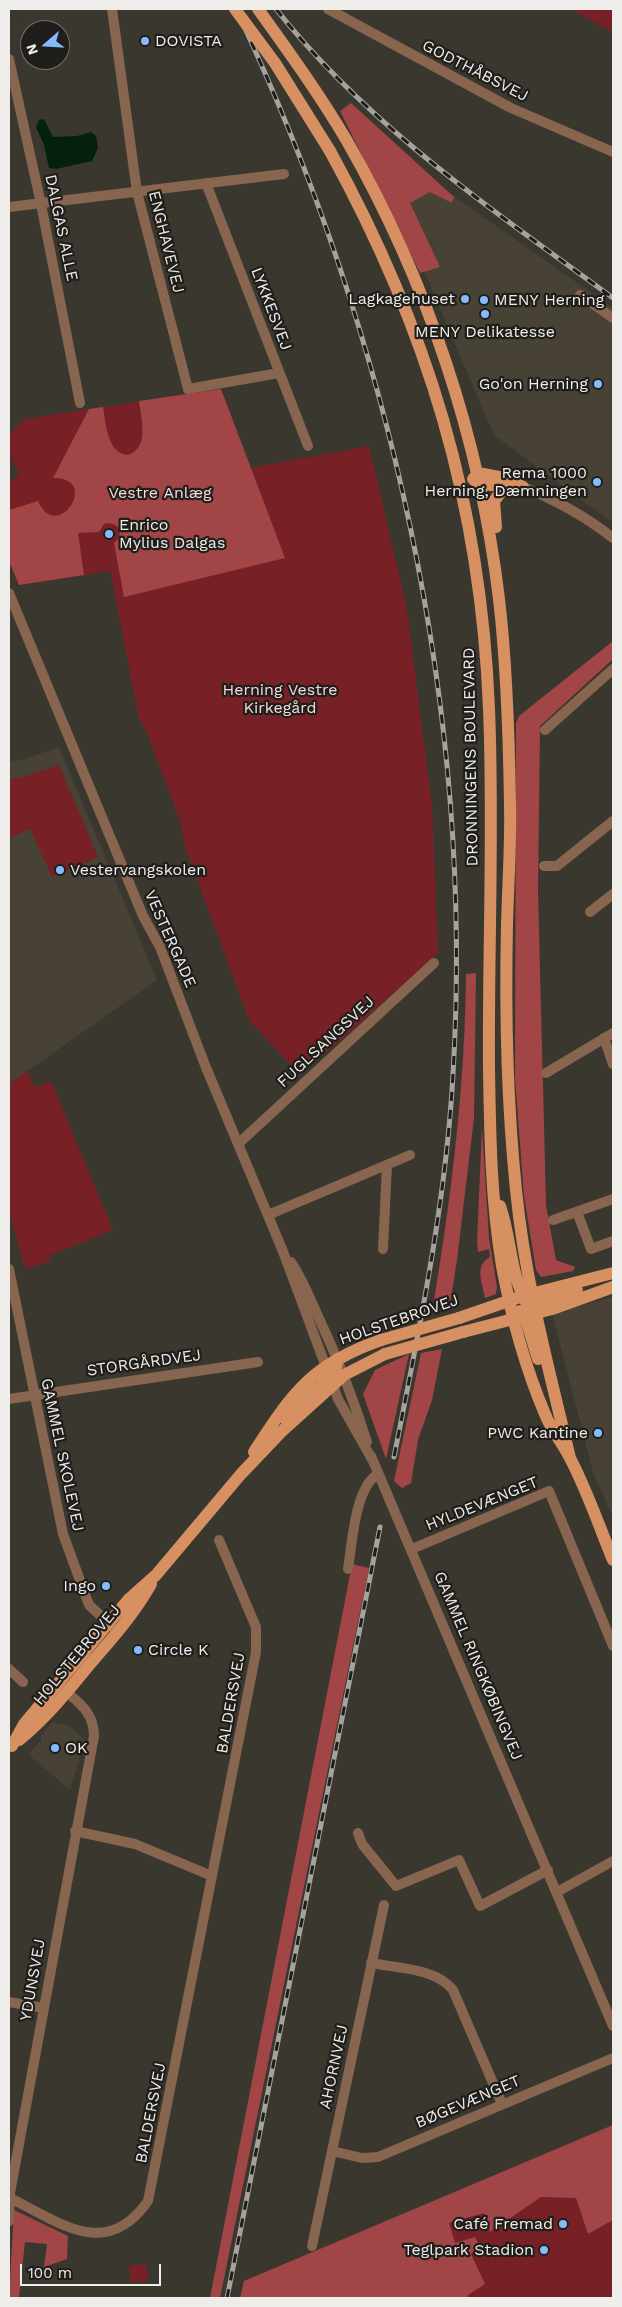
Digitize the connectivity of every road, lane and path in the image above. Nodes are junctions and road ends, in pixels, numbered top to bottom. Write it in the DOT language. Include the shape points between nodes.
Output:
graph roads {
  1 [pos="112,9"];
  2 [pos="235,9"];
  3 [pos="258,9"];
  4 [pos="328,9"];
  5 [pos="9,59"];
  6 [pos="613,152"];
  7 [pos="284,174"];
  8 [pos="206,183"];
  9 [pos="137,192"];
  10 [pos="41,204"];
  11 [pos="9,207"];
  12 [pos="580,295"];
  13 [pos="613,318"];
  14 [pos="279,372"];
  15 [pos="438,401"];
  16 [pos="80,402"];
  17 [pos="308,446"];
  18 [pos="477,479"];
  19 [pos="523,487"];
  20 [pos="509,488"];
  21 [pos="613,536"];
  22 [pos="493,556"];
  23 [pos="9,593"];
  24 [pos="486,652"];
  25 [pos="613,670"];
  26 [pos="545,730"];
  27 [pos="613,821"];
  28 [pos="544,866"];
  29 [pos="613,894"];
  30 [pos="590,912"];
  31 [pos="434,963"];
  32 [pos="609,1035"];
  33 [pos="613,1064"];
  34 [pos="546,1073"];
  35 [pos="238,1144"];
  36 [pos="410,1155"];
  37 [pos="387,1165"];
  38 [pos="613,1199"];
  39 [pos="577,1212"];
  40 [pos="268,1215"];
  41 [pos="553,1220"];
  42 [pos="613,1241"];
  43 [pos="383,1249"];
  44 [pos="282,1250"];
  45 [pos="9,1269"];
  46 [pos="613,1275"];
  47 [pos="613,1287"];
  48 [pos="523,1306"];
  49 [pos="337,1359"];
  50 [pos="258,1362"];
  51 [pos="344,1375"];
  52 [pos="329,1376"];
  53 [pos="33,1396"];
  54 [pos="9,1400"];
  55 [pos="570,1458"];
  56 [pos="373,1462"];
  57 [pos="241,1474"];
  58 [pos="378,1474"];
  59 [pos="219,1540"];
  60 [pos="412,1549"];
  61 [pos="613,1560"];
  62 [pos="348,1570"];
  63 [pos="113,1628"];
  64 [pos="613,1646"];
  65 [pos="9,1669"];
  66 [pos="23,1682"];
  67 [pos="62,1688"];
  68 [pos="10,1748"];
  69 [pos="75,1831"];
  70 [pos="358,1834"];
  71 [pos="613,1861"];
  72 [pos="548,1870"];
  73 [pos="212,1876"];
  74 [pos="557,1892"];
  75 [pos="384,1905"];
  76 [pos="371,1963"];
  77 [pos="9,2002"];
  78 [pos="43,2008"];
  79 [pos="613,2026"];
  80 [pos="613,2058"];
  81 [pos="502,2104"];
  82 [pos="332,2151"];
  83 [pos="10,2194"];
  84 [pos="9,2221"];
  85 [pos="312,2246"];
  1 -- 9 [label="street, ENGHAVEVEJ"];
  2 -- 15 [label="main road, DRONNINGENS BOULEVARD, bridge" via="275,63 330,150 382,250 423,353"];
  3 -- 18 [label="main road" via="347,141 398,242 440,346"];
  4 -- 6 [label="street, GODTHÅBSVEJ" via="497,100"];
  5 -- 10 [label="street, DALGAS ALLE"];
  7 -- 8 [label="street"];
  8 -- 9 [label="street"];
  8 -- 14 [label="street, LYKKESVEJ"];
  9 -- 10 [label="street"];
  9 -- 14 [label="street, ENGHAVEVEJ" via="188,389"];
  10 -- 11 [label="street"];
  10 -- 16 [label="street, DALGAS ALLE"];
  12 -- 13 [label="street"];
  14 -- 17 [label="street, LYKKESVEJ"];
  15 -- 18 [label="main road" via="450,418 465,468"];
  15 -- 24 [label="main road, DRONNINGENS BOULEVARD" via="458,470 475,556"];
  18 -- 19 [label="main road" via="509,479"];
  18 -- 20 [label="main road"];
  18 -- 22 [label="main road"];
  18 -- 24 [label="main road" via="471,489 487,581 490,614"];
  19 -- 20 [label="main road"];
  19 -- 21 [label="street" via="562,504"];
  20 -- 22 [label="main road" via="494,501 499,542"];
  22 -- 48 [label="main road" via="504,650 509,738 511,810 506,1026"];
  23 -- 35 [label="street, VESTERGADE" via="143,916 160,947"];
  24 -- 48 [label="main road, DRONNINGENS BOULEVARD" via="490,766 489,1074 493,1187 506,1222"];
  25 -- 26 [label="street"];
  27 -- 28 [label="street" via="557,866"];
  29 -- 30 [label="street"];
  31 -- 35 [label="street, FUGLSANGSVEJ"];
  32 -- 33 [label="street"];
  32 -- 34 [label="street"];
  35 -- 40 [label="street, VESTERGADE"];
  36 -- 37 [label="street"];
  37 -- 40 [label="street"];
  37 -- 43 [label="street"];
  38 -- 39 [label="street"];
  39 -- 41 [label="street"];
  39 -- 42 [label="street" via="591,1249"];
  40 -- 44 [label="street, VESTERGADE"];
  44 -- 49 [label="street, VESTERGADE" via="299,1274"];
  44 -- 52 [label="street, VESTERGADE"];
  45 -- 53 [label="street, GAMMEL SKOLEVEJ"];
  46 -- 48 [label="main road"];
  47 -- 48 [label="main road"];
  48 -- 49 [label="main road, HOLSTEBROVEJ, bridge" via="459,1318 381,1340"];
  48 -- 51 [label="main road, HOLSTEBROVEJ, bridge" via="463,1332 385,1354"];
  48 -- 55 [label="main road" via="545,1385 560,1415"];
  48 -- 55 [label="main road" via="536,1392 547,1419"];
  49 -- 51 [label="street, GAMMEL RINGKØBINGVEJ"];
  49 -- 52 [label="main road" via="336,1370"];
  50 -- 53 [label="street, STORGÅRDVEJ"];
  51 -- 52 [label="main road, HOLSTEBROVEJ"];
  51 -- 56 [label="street, GAMMEL RINGKØBINGVEJ"];
  52 -- 56 [label="street, GAMMEL RINGKØBINGVEJ" via="338,1400"];
  52 -- 57 [label="main road, HOLSTEBROVEJ"];
  52 -- 57 [label="main road, HOLSTEBROVEJ" via="294,1393"];
  53 -- 54 [label="street, STORGÅRDVEJ"];
  53 -- 63 [label="street, GAMMEL SKOLEVEJ" via="63,1534 89,1605"];
  55 -- 61 [label="main road"];
  56 -- 58 [label="street, GAMMEL RINGKØBINGVEJ"];
  57 -- 63 [label="main road, HOLSTEBROVEJ" via="156,1576 128,1600"];
  58 -- 60 [label="street, GAMMEL RINGKØBINGVEJ"];
  58 -- 62 [label="street" via="362,1491"];
  59 -- 73 [label="street, BALDERSVEJ" via="253,1616 257,1640"];
  60 -- 64 [label="street, HYLDEVÆNGET" via="549,1492"];
  60 -- 72 [label="street, GAMMEL RINGKØBINGVEJ"];
  63 -- 67 [label="main road, HOLSTEBROVEJ"];
  65 -- 66 [label="street"];
  67 -- 68 [label="main road, HOLSTEBROVEJ" via="42,1720"];
  67 -- 69 [label="street, YDUNSVEJ" via="90,1713 94,1726"];
  69 -- 73 [label="street" via="136,1844"];
  69 -- 78 [label="street, YDUNSVEJ"];
  70 -- 72 [label="street" via="362,1844 396,1886 459,1860 480,1906"];
  71 -- 74 [label="street"];
  72 -- 74 [label="street, GAMMEL RINGKØBINGVEJ"];
  73 -- 83 [label="street, BALDERSVEJ" via="148,2201 128,2222 110,2231 93,2233 58,2224"];
  74 -- 79 [label="street, GAMMEL RINGKØBINGVEJ"];
  75 -- 76 [label="street, AHORNVEJ"];
  76 -- 81 [label="street" via="447,1982"];
  76 -- 82 [label="street, AHORNVEJ"];
  77 -- 78 [label="street"];
  78 -- 83 [label="street, YDUNSVEJ"];
  80 -- 81 [label="street, BØGEVÆNGET"];
  81 -- 82 [label="street, BØGEVÆNGET" via="378,2157 362,2158"];
  82 -- 85 [label="street, AHORNVEJ" via="318,2235"];
  83 -- 84 [label="street, YDUNSVEJ"];
}
